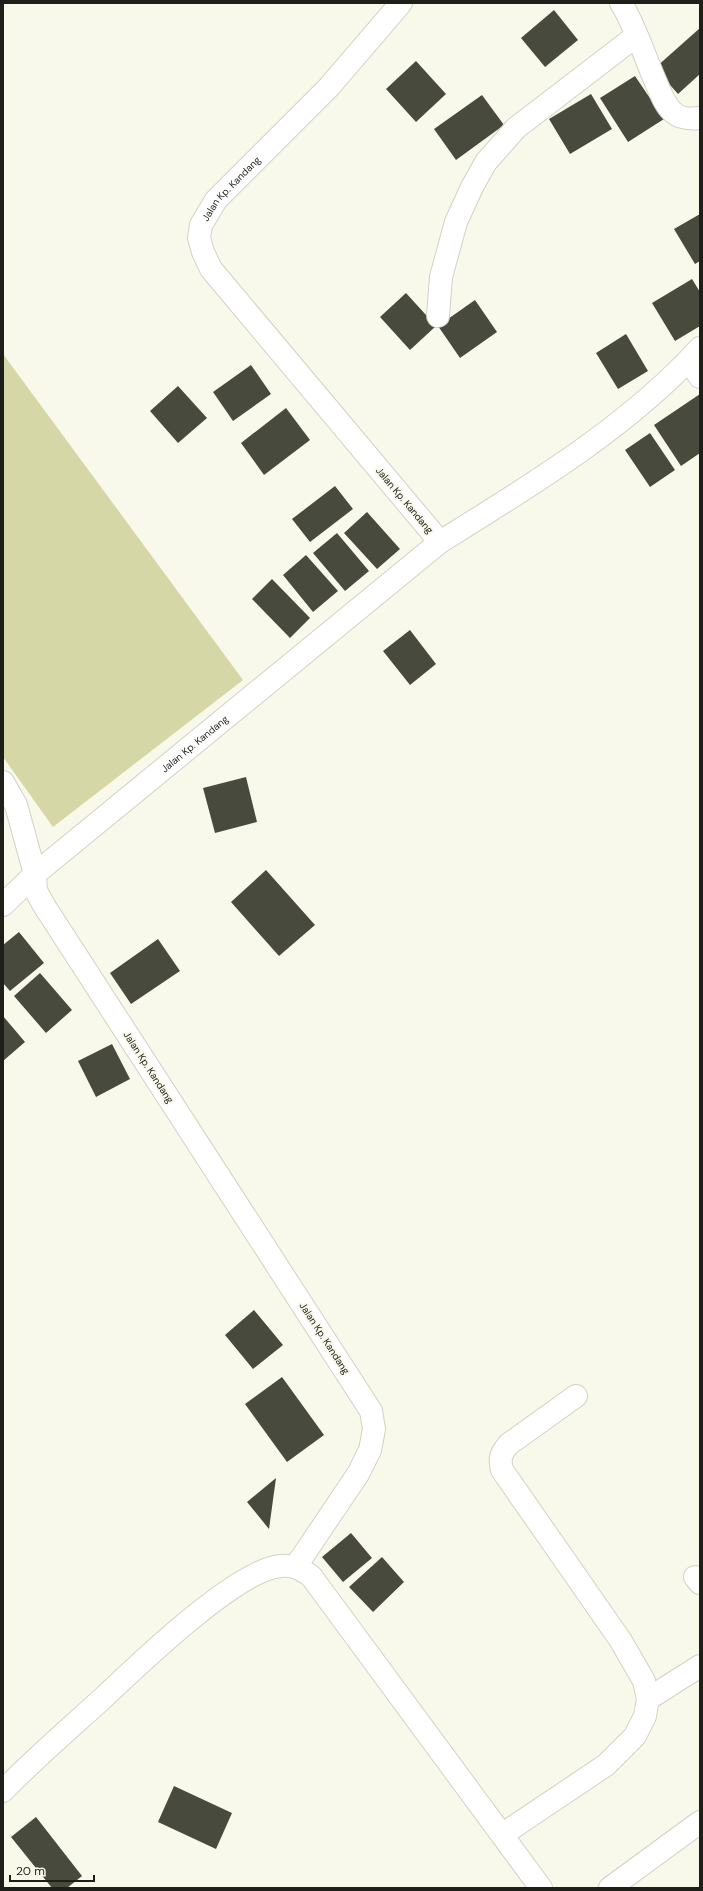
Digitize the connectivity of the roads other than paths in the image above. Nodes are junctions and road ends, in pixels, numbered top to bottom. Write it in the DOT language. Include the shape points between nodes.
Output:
graph roads {
  1 [pos="401,3"];
  2 [pos="620,3"];
  3 [pos="636,36"];
  4 [pos="700,118"];
  5 [pos="438,316"];
  6 [pos="696,362"];
  7 [pos="440,542"];
  8 [pos="3,782"];
  9 [pos="35,874"];
  10 [pos="3,904"];
  11 [pos="576,1396"];
  12 [pos="296,1566"];
  13 [pos="700,1666"];
  14 [pos="648,1700"];
  15 [pos="3,1791"];
  16 [pos="700,1822"];
  17 [pos="503,1834"];
  18 [pos="541,1888"];
  19 [pos="610,1888"];
  1 -- 7 [label="street, Jalan Kp. Kandang" via="329,87 216,200 201,225 199,238 211,270"];
  2 -- 3 [label="street"];
  3 -- 4 [label="street" via="668,107 674,114 682,117"];
  3 -- 5 [label="street" via="521,124 486,162 456,222 441,277"];
  6 -- 7 [label="street" via="610,430"];
  7 -- 9 [label="street, Jalan Kp. Kandang"];
  8 -- 9 [label="street" via="16,805"];
  9 -- 10 [label="street"];
  9 -- 12 [label="street, Jalan Kp. Kandang" via="36,891 45,907 371,1411 374,1429 370,1450 358,1474"];
  11 -- 14 [label="street" via="508,1444 502,1451 502,1470 621,1641 644,1681"];
  12 -- 15 [label="street" via="280,1566 246,1579 172,1634 44,1749"];
  12 -- 17 [label="street" via="311,1576"];
  13 -- 14 [label="street"];
  14 -- 17 [label="street" via="645,1716 635,1736 606,1765"];
  16 -- 19 [label="street"];
  17 -- 18 [label="street"];
}
